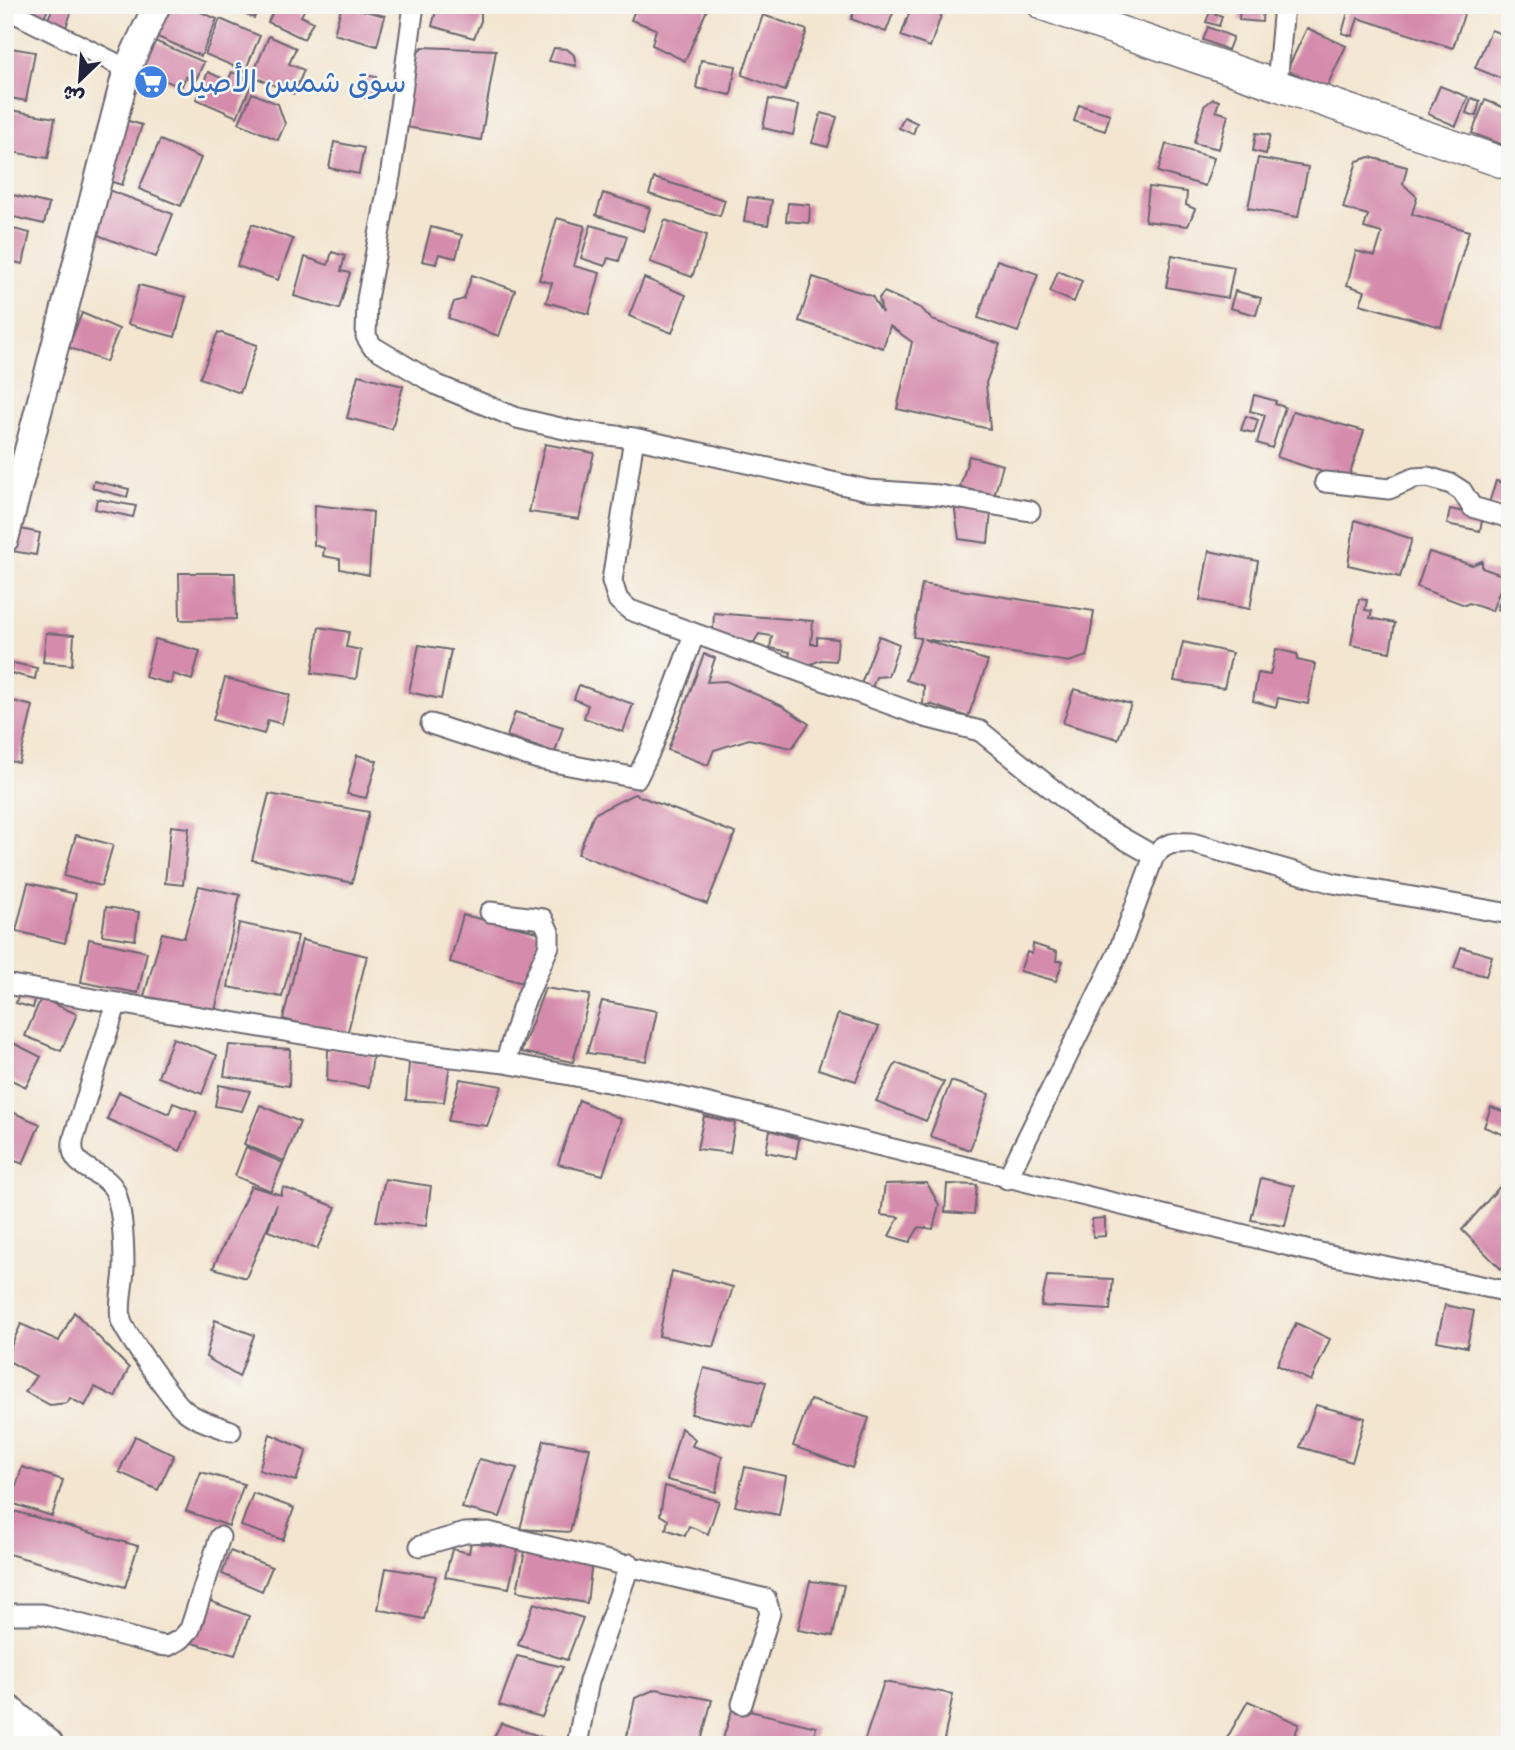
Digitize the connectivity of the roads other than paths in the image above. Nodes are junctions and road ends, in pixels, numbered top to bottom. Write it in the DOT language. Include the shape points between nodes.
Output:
graph roads {
  1 [pos="157,5"];
  2 [pos="414,5"];
  3 [pos="1042,5"];
  4 [pos="1284,5"];
  5 [pos="5,8"];
  6 [pos="127,69"];
  7 [pos="1277,85"];
  8 [pos="1510,165"];
  9 [pos="634,438"];
  10 [pos="1325,482"];
  11 [pos="1030,512"];
  12 [pos="1510,518"];
  13 [pos="5,539"];
  14 [pos="694,635"];
  15 [pos="430,724"];
  16 [pos="1154,856"];
  17 [pos="490,912"];
  18 [pos="1510,914"];
  19 [pos="5,984"];
  20 [pos="116,1005"];
  21 [pos="505,1063"];
  22 [pos="1007,1180"];
  23 [pos="1510,1292"];
  24 [pos="231,1431"];
  25 [pos="220,1536"];
  26 [pos="420,1546"];
  27 [pos="630,1564"];
  28 [pos="5,1614"];
  29 [pos="742,1704"];
  30 [pos="5,1710"];
  31 [pos="46,1745"];
  32 [pos="577,1745"];
  1 -- 6 [label="street"];
  2 -- 9 [label="street" via="367,299 366,336 372,346 437,385 517,418"];
  3 -- 7 [label="main road"];
  4 -- 7 [label="street"];
  5 -- 6 [label="street"];
  6 -- 13 [label="street"];
  7 -- 8 [label="main road"];
  9 -- 11 [label="street" via="868,490 939,495"];
  9 -- 14 [label="street" via="612,581 618,600 630,610"];
  10 -- 12 [label="street" via="1389,489 1428,477 1451,484 1477,510"];
  14 -- 15 [label="street" via="637,778 538,759"];
  14 -- 16 [label="street" via="980,732 1091,820"];
  16 -- 18 [label="street" via="1173,842 1192,843 1333,883"];
  16 -- 22 [label="street" via="1118,953"];
  17 -- 21 [label="street" via="543,919 549,932 548,946"];
  19 -- 20 [label="street"];
  20 -- 21 [label="street"];
  20 -- 24 [label="street" via="72,1146 75,1157 115,1191 124,1266 120,1305 125,1330 183,1410"];
  21 -- 22 [label="street" via="656,1091"];
  22 -- 23 [label="street"];
  25 -- 28 [label="street" via="190,1629 169,1646 42,1614"];
  26 -- 27 [label="street" via="453,1535 488,1532"];
  27 -- 29 [label="street" via="766,1599 770,1614"];
  27 -- 32 [label="street" via="589,1681"];
  30 -- 31 [label="highway"];
}
